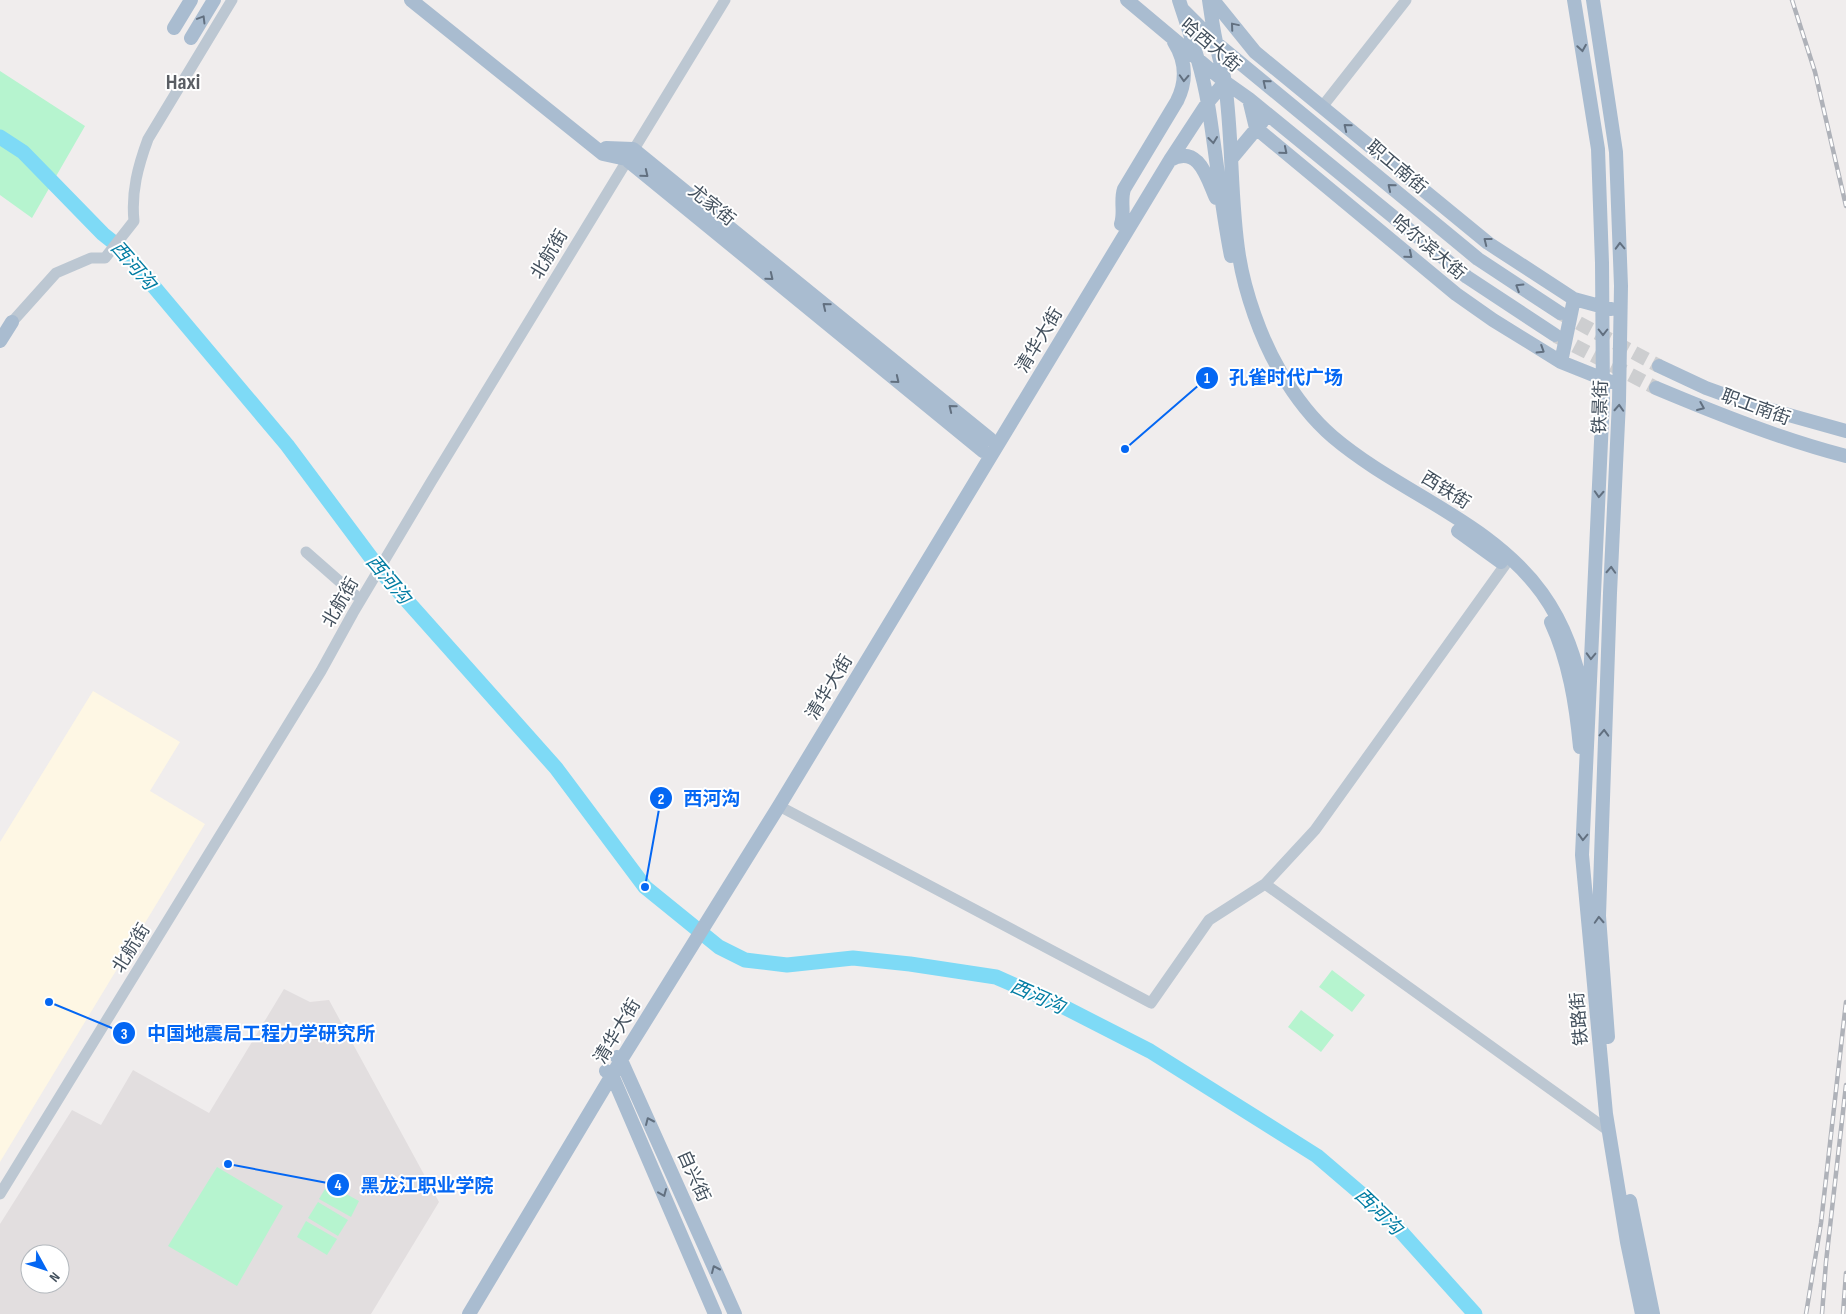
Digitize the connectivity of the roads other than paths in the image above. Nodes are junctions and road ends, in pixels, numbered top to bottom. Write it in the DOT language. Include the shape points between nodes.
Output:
graph roads {
  1 [pos="191,0"];
  2 [pos="214,0"];
  3 [pos="232,0"];
  4 [pos="411,0"];
  5 [pos="422,0"];
  6 [pos="725,0"];
  7 [pos="1128,0"];
  8 [pos="1211,0"];
  9 [pos="1406,0"];
  10 [pos="1574,0"];
  11 [pos="1594,0"];
  12 [pos="1177,3"];
  13 [pos="174,28"];
  14 [pos="1168,33"];
  15 [pos="191,38"];
  16 [pos="1216,43"];
  17 [pos="1198,58"];
  18 [pos="1225,82"];
  19 [pos="1206,96"];
  20 [pos="1249,99"];
  21 [pos="1322,107"];
  22 [pos="1267,115"];
  23 [pos="1256,128"];
  24 [pos="630,154"];
  25 [pos="1232,158"];
  26 [pos="1170,160"];
  27 [pos="1227,218"];
  28 [pos="1121,224"];
  29 [pos="1574,299"];
  30 [pos="1603,306"];
  31 [pos="1621,312"];
  32 [pos="1560,313"];
  33 [pos="12,322"];
  34 [pos="1555,335"];
  35 [pos="0,341"];
  36 [pos="1561,362"];
  37 [pos="1659,366"];
  38 [pos="1603,378"];
  39 [pos="1620,385"];
  40 [pos="1656,388"];
  41 [pos="1846,431"];
  42 [pos="990,439"];
  43 [pos="983,451"];
  44 [pos="1846,456"];
  45 [pos="306,552"];
  46 [pos="1505,565"];
  47 [pos="355,595"];
  48 [pos="1588,719"];
  49 [pos="1584,804"];
  50 [pos="779,806"];
  51 [pos="1601,816"];
  52 [pos="741,861"];
  53 [pos="1265,884"];
  54 [pos="618,1058"];
  55 [pos="609,1073"];
  56 [pos="1609,1131"];
  57 [pos="0,1194"];
  58 [pos="459,1314"];
  59 [pos="469,1314"];
  60 [pos="715,1314"];
  61 [pos="735,1314"];
  62 [pos="1642,1314"];
  63 [pos="1653,1314"];
  1 -- 13 [label="main road"];
  15 -- 2 [label="main road, one-way"];
  3 -- 33 [label="street" via="148,139 135,182 133,222 105,258 91,258 56,273"];
  4 -- 24 [label="main road, 尤家街" via="604,154"];
  5 -- 24 [label="main road" via="606,148"];
  6 -- 24 [label="street, 北航街"];
  7 -- 14 [label="main road, 哈西大街"];
  8 -- 16 [label="main road"];
  21 -- 8 [label="main road, one-way" via="1255,52"];
  9 -- 21 [label="street"];
  10 -- 30 [label="main road, 铁景街, one-way" via="1598,149"];
  31 -- 11 [label="main road, 铁景街, one-way" via="1616,152"];
  12 -- 16 [label="main road, 哈西大街"];
  12 -- 17 [label="main road"];
  14 -- 17 [label="main road, 哈西大街"];
  14 -- 28 [label="main road, one-way" via="1181,57 1185,75 1183,86 1124,189"];
  16 -- 18 [label="main road"];
  32 -- 16 [label="main road, 职工南街, one-way" via="1478,259"];
  17 -- 18 [label="main road, 哈西大街"];
  17 -- 19 [label="main road"];
  18 -- 19 [label="main road, 清华大街"];
  18 -- 20 [label="main road, 哈西大街"];
  18 -- 25 [label="main road"];
  19 -- 26 [label="main road, 清华大街"];
  19 -- 27 [label="main road, one-way"];
  19 -- 28 [label="main road, 清华大街"];
  20 -- 22 [label="main road"];
  20 -- 23 [label="main road"];
  29 -- 21 [label="main road, one-way" via="1488,243"];
  22 -- 23 [label="main road"];
  22 -- 34 [label="main road" via="1467,277"];
  23 -- 25 [label="main road"];
  23 -- 36 [label="main road, 哈尔滨大街, one-way" via="1456,294"];
  42 -- 24 [label="main road, 尤家街, one-way"];
  24 -- 43 [label="main road, 尤家街, one-way"];
  24 -- 57 [label="street, 北航街" via="428,487 321,671"];
  25 -- 27 [label="main road"];
  26 -- 27 [label="main road" via="1182,155 1195,159"];
  26 -- 50 [label="main road, 清华大街"];
  27 -- 46 [label="main road, 西铁街" via="1233,263 1248,320 1268,367 1287,399 1344,457"];
  27 -- 48 [label="main road, 西铁街" via="1254,310 1272,355 1290,387 1310,414 1333,436 1373,466 1489,540 1531,579 1569,640"];
  28 -- 42 [label="main road, 清华大街"];
  29 -- 30 [label="main road"];
  29 -- 36 [label="main road"];
  30 -- 31 [label="main road"];
  30 -- 38 [label="main road, 铁景街, one-way"];
  31 -- 39 [label="main road, 铁景街"];
  33 -- 35 [label="main road"];
  36 -- 38 [label="main road, 哈尔滨大街"];
  37 -- 41 [label="main road, 职工南街" via="1753,405"];
  38 -- 39 [label="main road, 哈尔滨大街"];
  38 -- 48 [label="main road, 铁景街, one-way"];
  51 -- 39 [label="main road, 铁景街, one-way"];
  40 -- 44 [label="main road, 职工南街, one-way" via="1754,428"];
  42 -- 43 [label="main road, 清华大街"];
  43 -- 52 [label="main road, 清华大街"];
  45 -- 47 [label="street"];
  46 -- 49 [label="main road, 西铁街" via="1524,583 1547,614 1561,646 1578,724"];
  46 -- 53 [label="street" via="1315,830"];
  48 -- 49 [label="main road, 铁路街"];
  48 -- 51 [label="main road, 西铁街"];
  49 -- 56 [label="main road, 铁路街, one-way" via="1582,855"];
  50 -- 52 [label="main road, 清华大街"];
  50 -- 53 [label="street" via="1151,1003 1209,920"];
  63 -- 51 [label="main road, 铁路街, one-way" via="1616,1135 1599,916"];
  52 -- 54 [label="main road, 清华大街"];
  53 -- 56 [label="street"];
  54 -- 55 [label="main road, 清华大街"];
  61 -- 54 [label="main road, 自兴街, one-way"];
  55 -- 58 [label="main road, 清华大街"];
  55 -- 59 [label="main road, 清华大街"];
  55 -- 60 [label="main road, 自兴街, one-way"];
  56 -- 62 [label="main road, 铁路街"];
}
